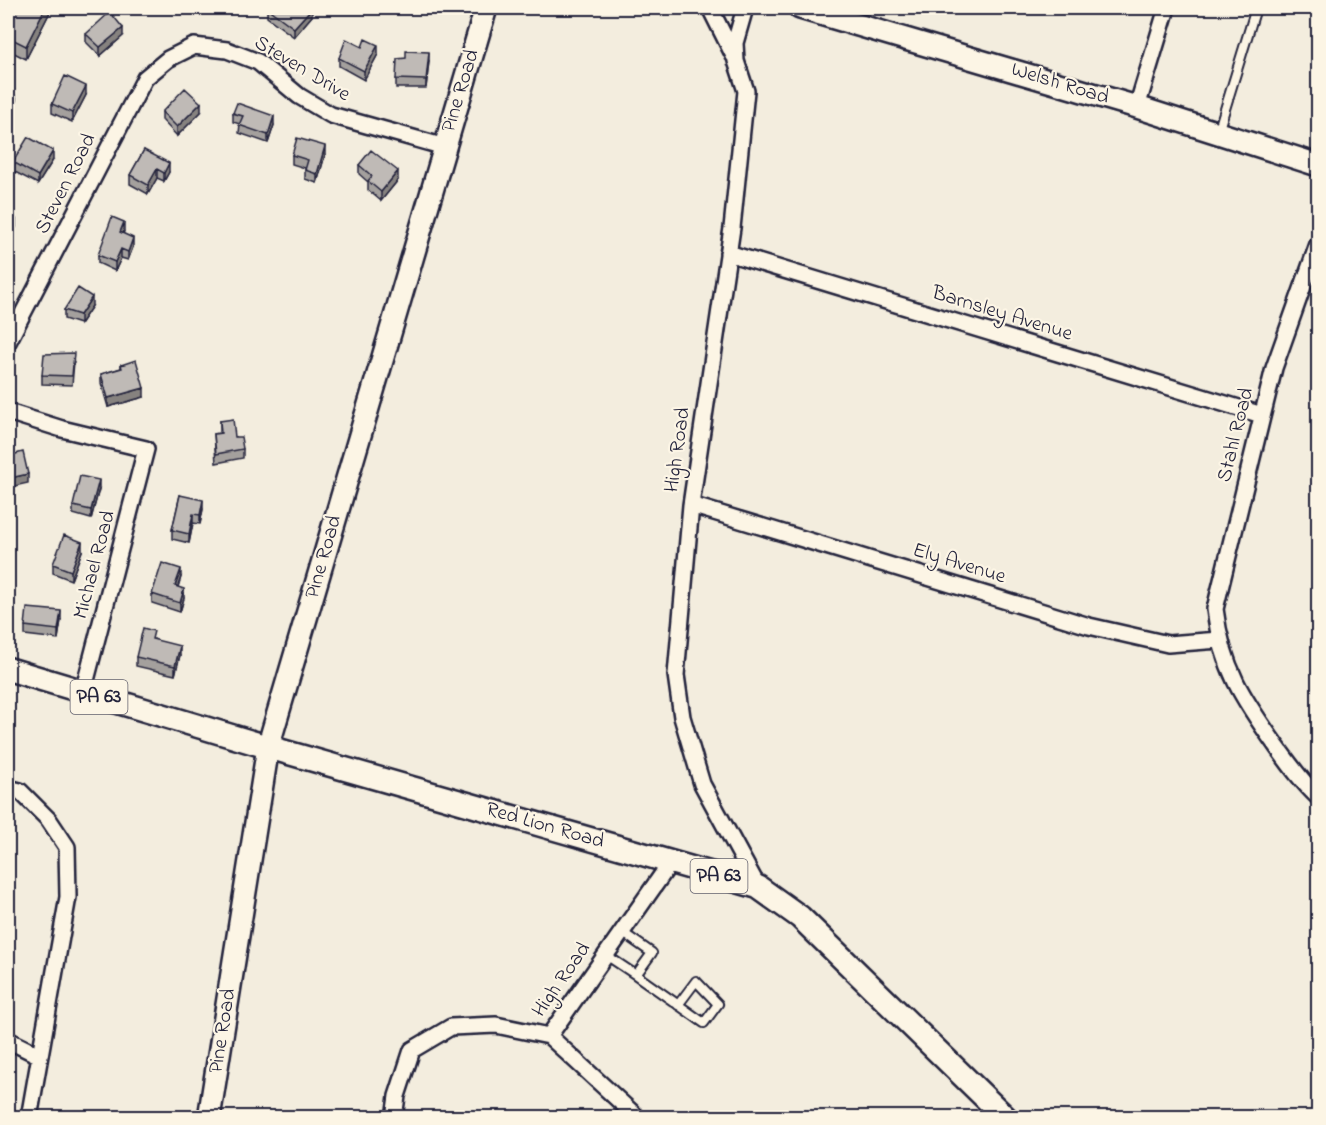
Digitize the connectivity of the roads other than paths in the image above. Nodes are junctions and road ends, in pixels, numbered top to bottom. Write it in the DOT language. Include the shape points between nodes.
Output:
graph roads {
  1 [pos="486,8"];
  2 [pos="710,8"];
  3 [pos="745,8"];
  4 [pos="800,8"];
  5 [pos="1167,8"];
  6 [pos="1256,8"];
  7 [pos="736,61"];
  8 [pos="145,78"];
  9 [pos="1137,107"];
  10 [pos="1218,133"];
  11 [pos="445,147"];
  12 [pos="1318,165"];
  13 [pos="1318,244"];
  14 [pos="728,253"];
  15 [pos="8,342"];
  16 [pos="8,412"];
  17 [pos="1263,416"];
  18 [pos="690,505"];
  19 [pos="1219,640"];
  20 [pos="8,669"];
  21 [pos="83,692"];
  22 [pos="268,747"];
  23 [pos="8,788"];
  24 [pos="1318,797"];
  25 [pos="671,862"];
  26 [pos="758,887"];
  27 [pos="622,932"];
  28 [pos="606,955"];
  29 [pos="636,975"];
  30 [pos="678,1005"];
  31 [pos="549,1035"];
  32 [pos="8,1040"];
  33 [pos="40,1056"];
  34 [pos="29,1118"];
  35 [pos="209,1118"];
  36 [pos="394,1118"];
  37 [pos="638,1118"];
  38 [pos="1006,1118"];
  1 -- 11 [label="street, Pine Road"];
  2 -- 7 [label="street"];
  3 -- 7 [label="street, High Road" via="735,43"];
  4 -- 9 [label="street, Welsh Road"];
  5 -- 9 [label="street"];
  6 -- 10 [label="lane"];
  7 -- 14 [label="street, High Road" via="746,91"];
  8 -- 11 [label="street, Steven Drive" via="168,59 194,46 227,50 258,62 299,96 332,115"];
  8 -- 15 [label="street, Steven Road"];
  9 -- 10 [label="street, Welsh Road"];
  10 -- 12 [label="street, Welsh Road"];
  11 -- 22 [label="street, Pine Road"];
  13 -- 17 [label="street, Stahl Road" via="1274,368"];
  14 -- 17 [label="street, Barnsley Avenue"];
  14 -- 18 [label="street, High Road"];
  16 -- 21 [label="street, Michael Road" via="147,449"];
  17 -- 19 [label="street, Stahl Road" via="1215,609"];
  18 -- 19 [label="street, Ely Avenue" via="1089,626 1168,644"];
  18 -- 26 [label="street, High Road" via="676,675 682,717 702,784"];
  19 -- 24 [label="street, Stahl Road" via="1241,697 1304,784"];
  20 -- 21 [label="main road, Red Lion Road / PA 63"];
  21 -- 22 [label="main road, Red Lion Road / PA 63"];
  22 -- 25 [label="main road, Red Lion Road / PA 63"];
  22 -- 35 [label="street, Pine Road"];
  23 -- 33 [label="street" via="20,791 49,820 67,847 68,897"];
  25 -- 26 [label="main road, Red Lion Road / PA 63"];
  25 -- 27 [label="street, High Road"];
  26 -- 38 [label="main road, Red Lion Road / PA 63" via="800,917"];
  27 -- 28 [label="street, High Road"];
  27 -- 29 [label="lane" via="652,953"];
  28 -- 29 [label="lane"];
  28 -- 31 [label="street, High Road"];
  29 -- 30 [label="lane"];
  30 -- 30 [label="lane" via="704,1023 718,1004 696,981"];
  31 -- 36 [label="street, High Road" via="496,1025 451,1027 412,1050"];
  31 -- 37 [label="street"];
  32 -- 33 [label="street"];
  33 -- 34 [label="street"];
}
